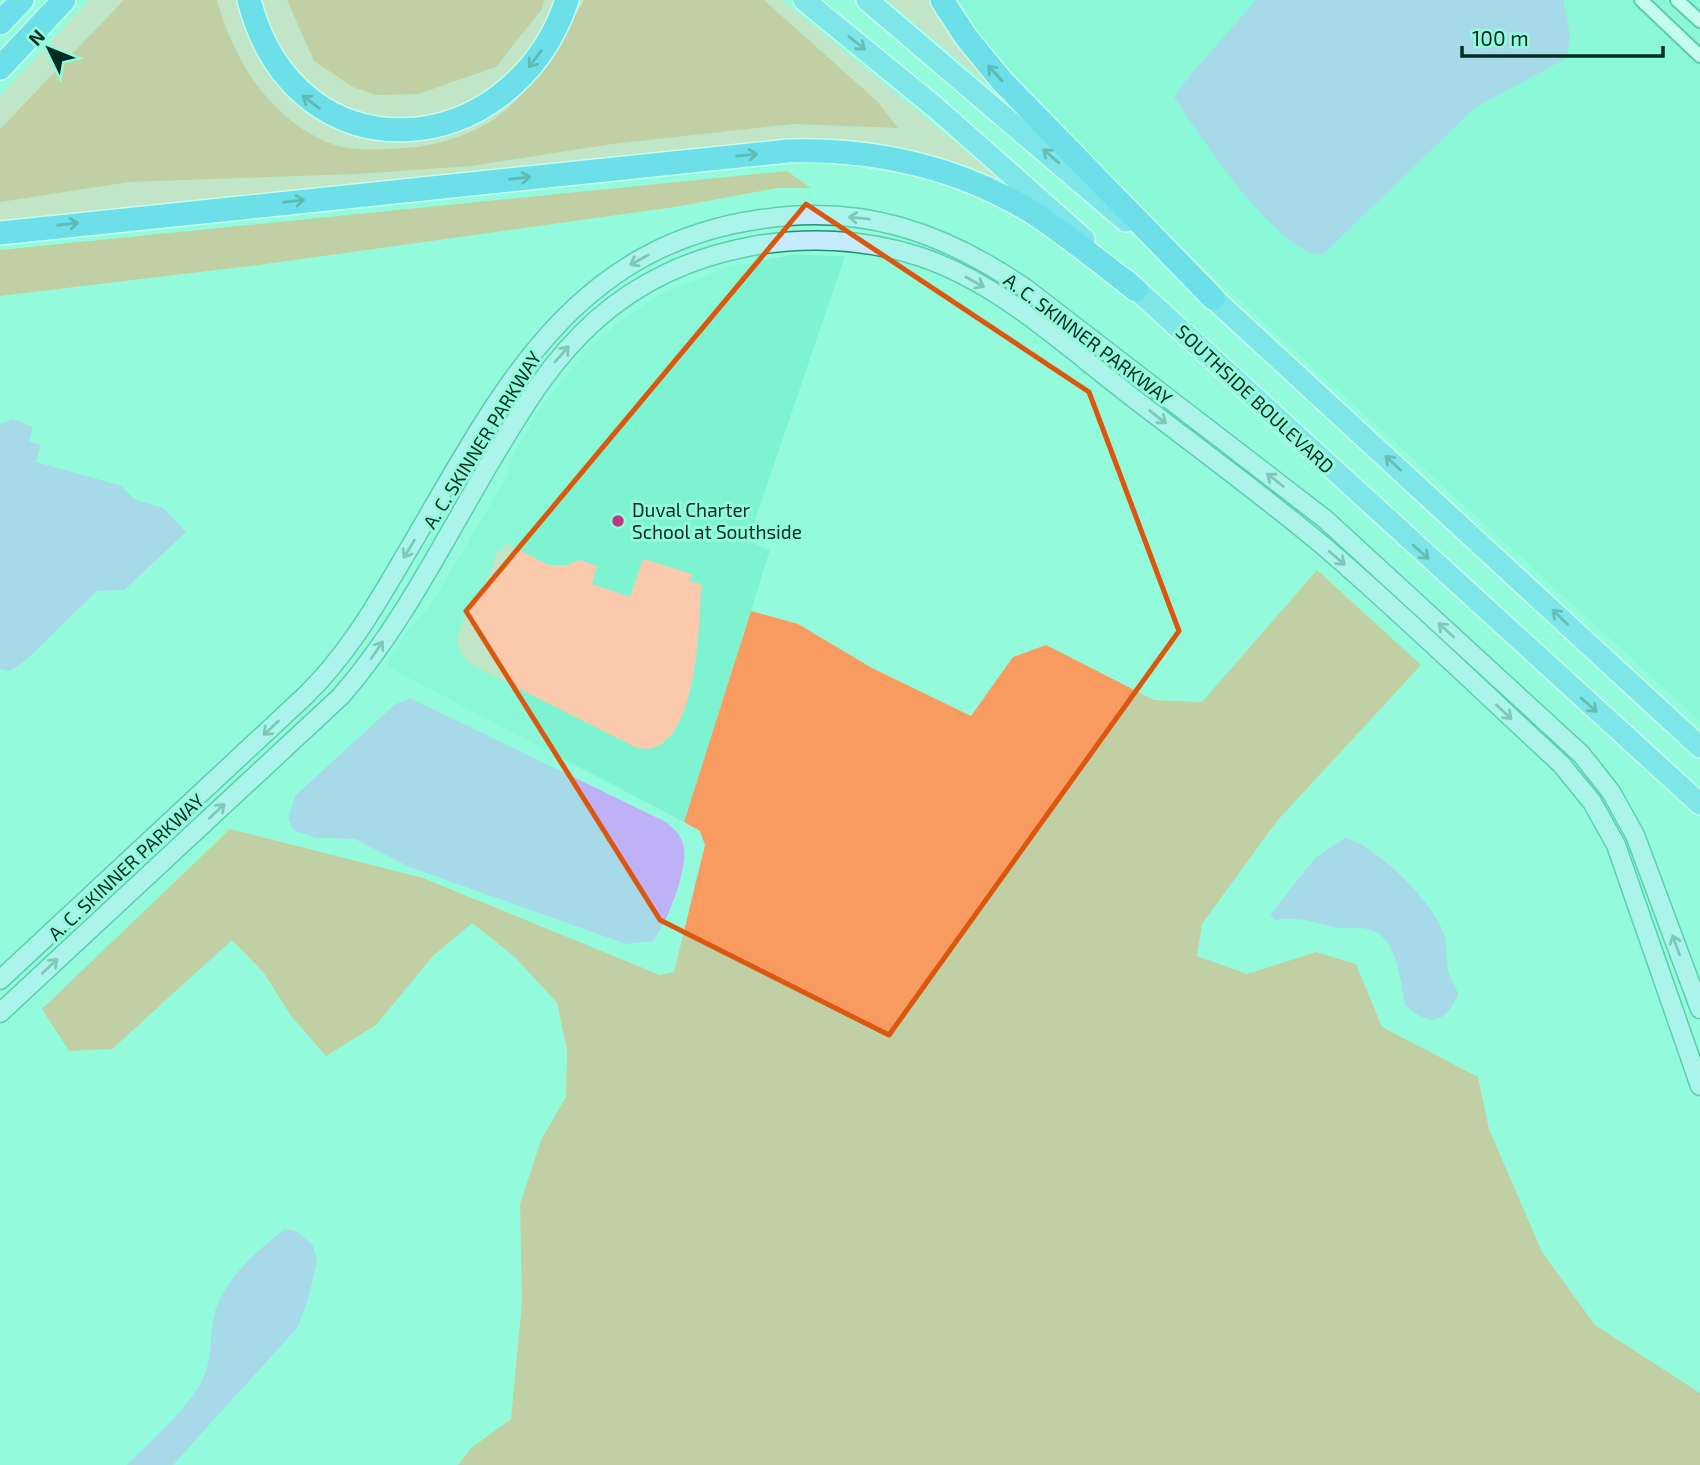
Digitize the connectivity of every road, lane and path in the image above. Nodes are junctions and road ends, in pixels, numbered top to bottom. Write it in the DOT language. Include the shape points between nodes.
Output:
graph roads {
  1 [pos="22,0"];
  2 [pos="64,0"];
  3 [pos="248,0"];
  4 [pos="567,0"];
  5 [pos="804,0"];
  6 [pos="867,0"];
  7 [pos="942,0"];
  8 [pos="1642,0"];
  9 [pos="1677,0"];
  10 [pos="1700,21"];
  11 [pos="0,23"];
  12 [pos="1700,56"];
  13 [pos="0,68"];
  14 [pos="0,233"];
  15 [pos="925,233"];
  16 [pos="916,256"];
  17 [pos="1136,290"];
  18 [pos="1213,298"];
  19 [pos="1700,747"];
  20 [pos="1700,804"];
  21 [pos="0,980"];
  22 [pos="1700,1009"];
  23 [pos="0,1013"];
  24 [pos="1700,1086"];
  1 -- 11 [label="highway"];
  2 -- 13 [label="highway"];
  4 -- 3 [label="highway, one-way" via="531,65 496,97 435,126 390,130 343,121 304,97 274,64"];
  5 -- 17 [label="highway, SOUTHSIDE BOULEVARD, one-way" via="1012,173"];
  18 -- 6 [label="highway, one-way"];
  18 -- 7 [label="highway, one-way" via="1002,81"];
  8 -- 12 [label="street"];
  9 -- 10 [label="street"];
  14 -- 17 [label="highway, one-way" via="788,151 845,152 918,164 995,193 1038,216"];
  15 -- 16 [label="main road"];
  15 -- 21 [label="main road, A. C. SKINNER PARKWAY, one-way" via="871,219 822,215 748,220 666,247 592,291 554,325 523,363 369,617 323,678"];
  22 -- 15 [label="main road, A. C. SKINNER PARKWAY, one-way" via="1634,835 1611,792 1581,754 1325,519 1025,288 964,249"];
  23 -- 16 [label="main road, A. C. SKINNER PARKWAY, one-way" via="341,696 385,637 533,392 600,316 660,277 754,246 828,241"];
  16 -- 24 [label="main road, A. C. SKINNER PARKWAY, one-way" via="958,273 1021,312 1304,530 1561,764 1592,802 1616,845"];
  17 -- 20 [label="highway, SOUTHSIDE BOULEVARD, one-way"];
  19 -- 18 [label="highway, one-way"];
}
